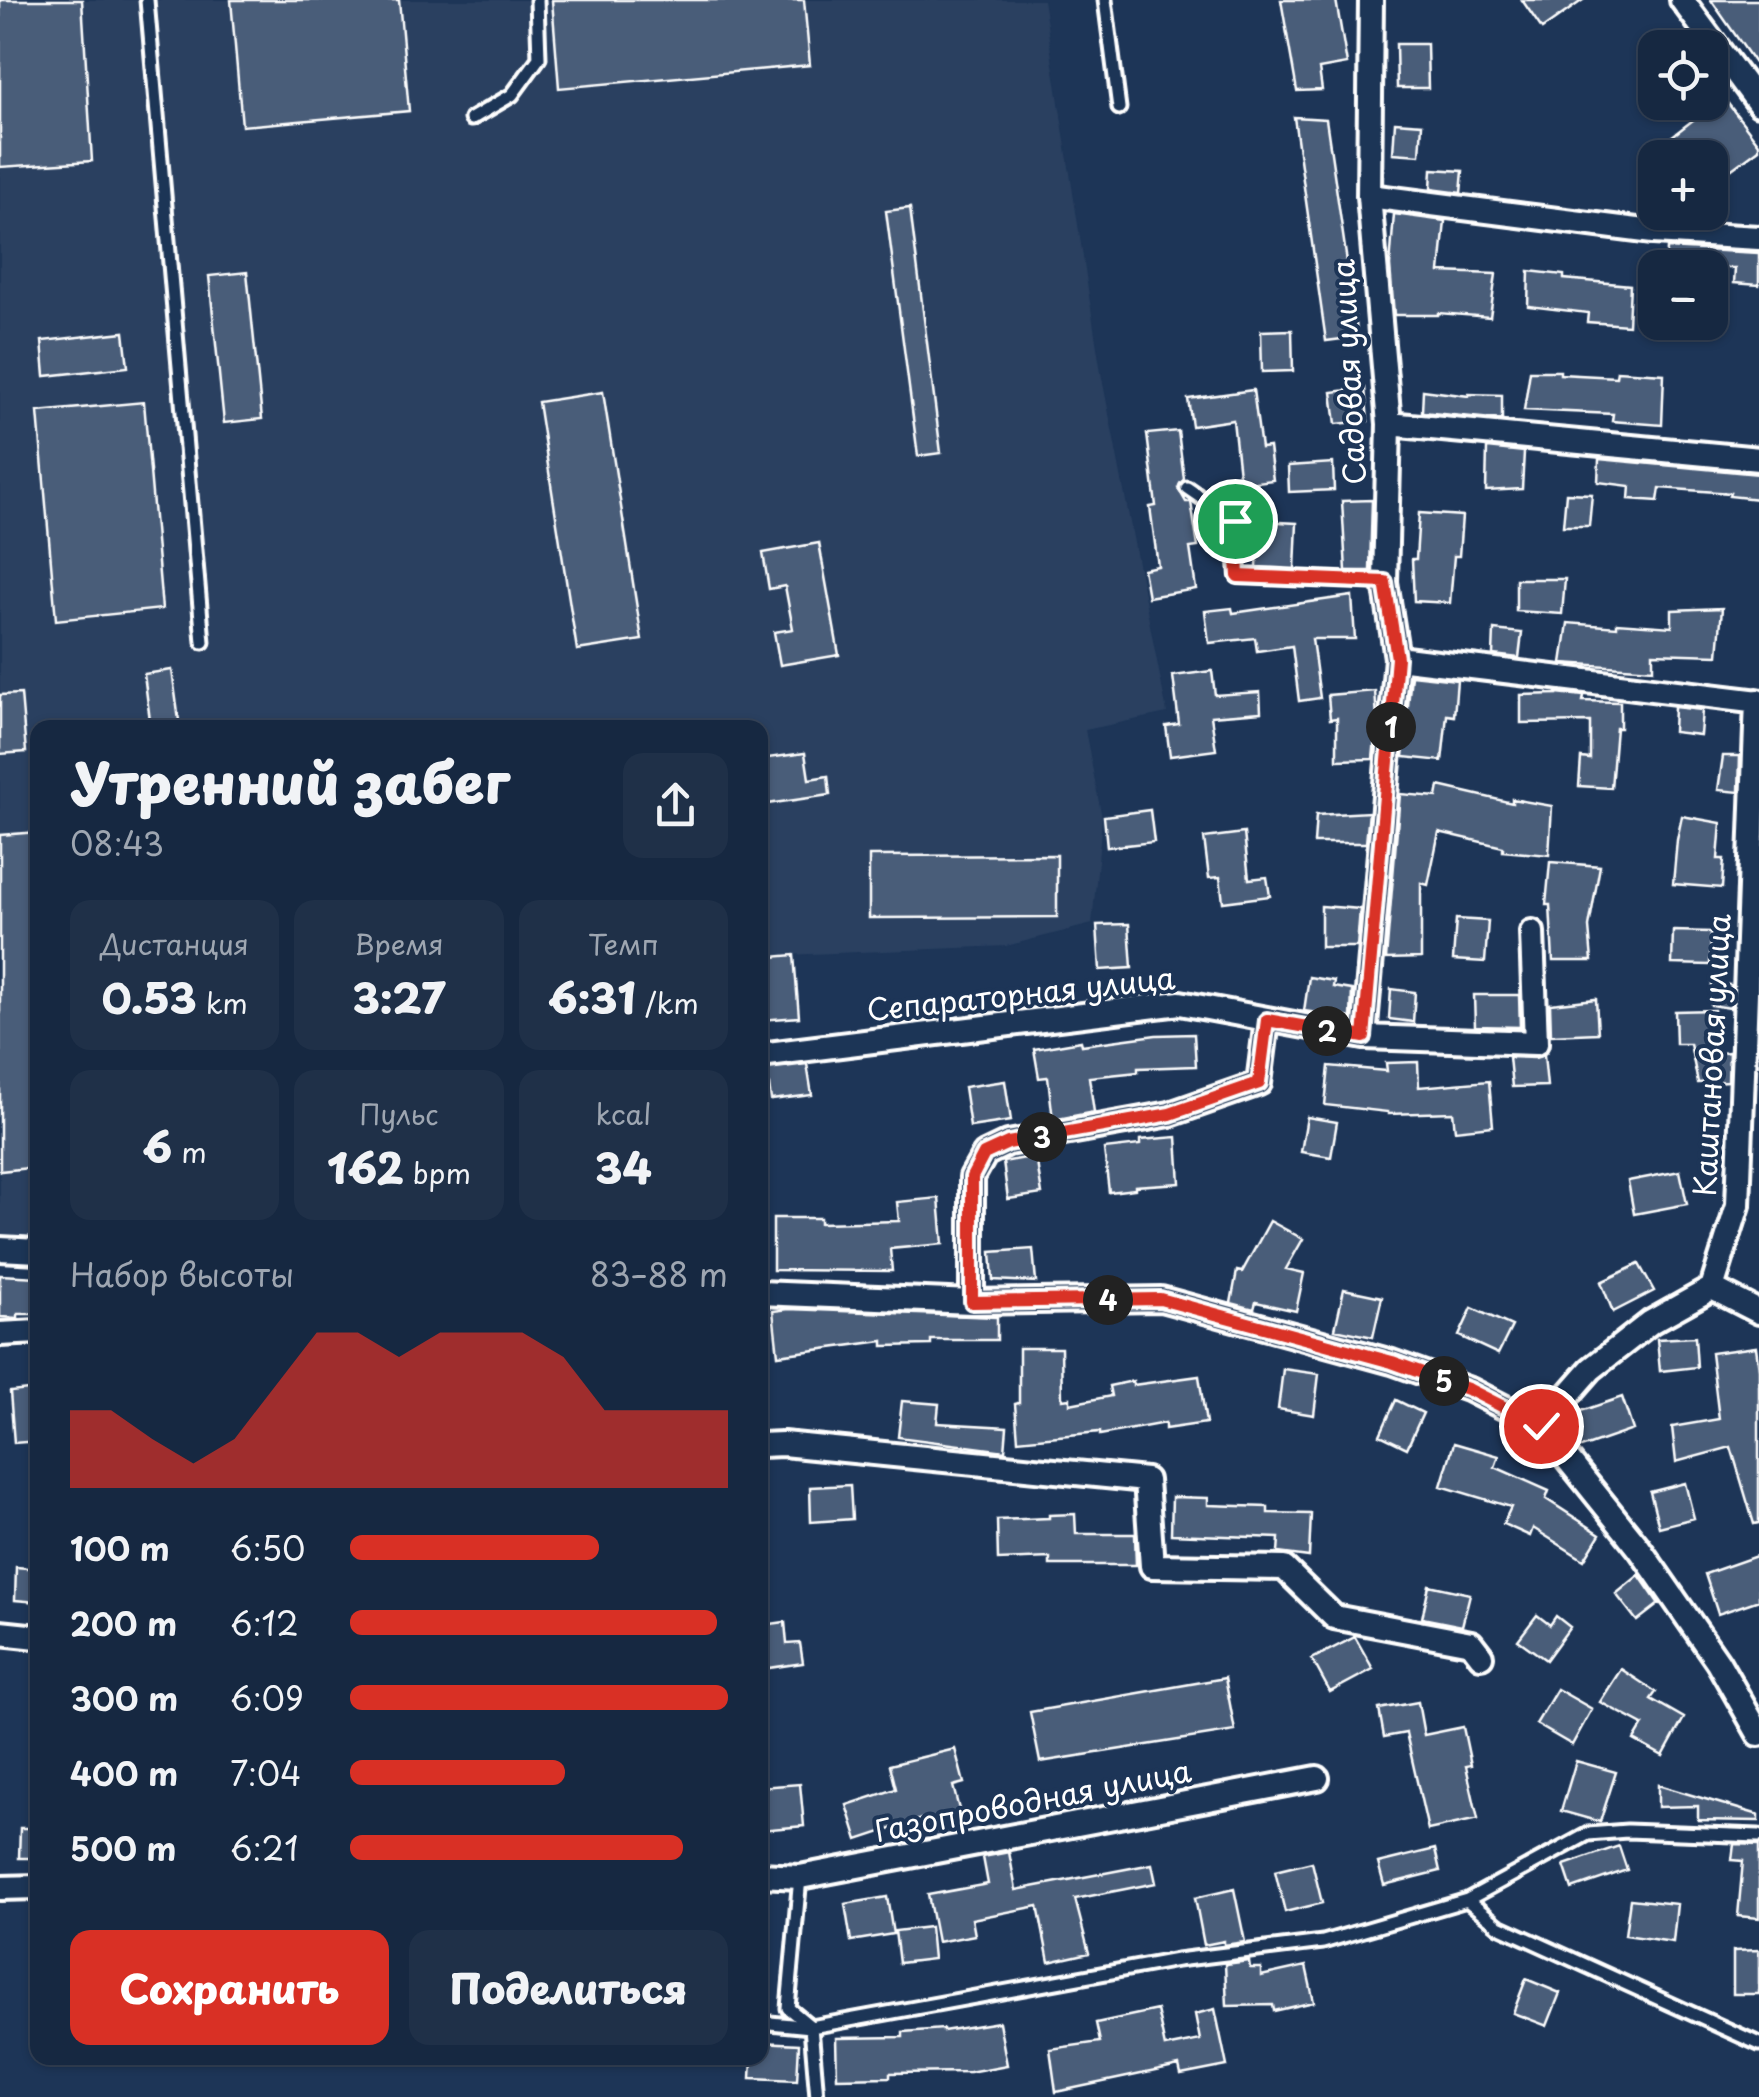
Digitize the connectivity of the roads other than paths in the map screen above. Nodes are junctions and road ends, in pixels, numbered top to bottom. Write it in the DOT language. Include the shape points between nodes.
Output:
graph roads {
  1 [pos="148,0"];
  2 [pos="537,0"];
  3 [pos="1104,0"];
  4 [pos="1371,0"];
  5 [pos="1682,0"];
  6 [pos="1759,104"];
  7 [pos="1119,108"];
  8 [pos="471,119"];
  9 [pos="1369,196"];
  10 [pos="1759,238"];
  11 [pos="1389,424"];
  12 [pos="1759,459"];
  13 [pos="1187,488"];
  14 [pos="1385,582"];
  15 [pos="203,642"];
  16 [pos="1397,658"];
  17 [pos="1758,701"];
  18 [pos="1532,932"];
  19 [pos="1267,1020"];
  20 [pos="1364,1037"];
  21 [pos="768,1054"];
  22 [pos="1748,1206"];
  23 [pos="0,1249"];
  24 [pos="30,1251"];
  25 [pos="1712,1288"];
  26 [pos="768,1293"];
  27 [pos="972,1302"];
  28 [pos="1759,1312"];
  29 [pos="30,1332"];
  30 [pos="0,1334"];
  31 [pos="1541,1426"];
  32 [pos="768,1444"];
  33 [pos="0,1633"];
  34 [pos="30,1635"];
  35 [pos="1482,1656"];
  36 [pos="1759,1734"];
  37 [pos="1318,1778"];
  38 [pos="1759,1836"];
  39 [pos="768,1875"];
  40 [pos="800,1877"];
  41 [pos="30,1887"];
  42 [pos="0,1888"];
  43 [pos="1467,1900"];
  44 [pos="768,2023"];
  45 [pos="811,2027"];
  46 [pos="1759,2044"];
  47 [pos="817,2097"];
  1 -- 15 [label="lane"];
  2 -- 8 [label="lane" via="539,58 512,94"];
  3 -- 7 [label="lane"];
  4 -- 9 [label="street, Садовая улица"];
  5 -- 6 [label="street"];
  9 -- 10 [label="street" via="1654,232"];
  9 -- 11 [label="street, Садовая улица"];
  11 -- 12 [label="street"];
  11 -- 14 [label="street, Садовая улица"];
  13 -- 14 [label="lane" via="1235,521 1238,576"];
  14 -- 16 [label="street, Садовая улица"];
  16 -- 17 [label="street"];
  16 -- 20 [label="street, Садовая улица"];
  17 -- 22 [label="street, Каштановая улица"];
  18 -- 20 [label="street, Сепараторная улица" via="1536,1043"];
  19 -- 20 [label="street, Сепараторная улица"];
  19 -- 21 [label="street, Сепараторная улица" via="1180,1003"];
  19 -- 27 [label="street" via="1259,1083 1170,1114 1008,1143 984,1154 972,1177"];
  22 -- 25 [label="street, Каштановая улица"];
  23 -- 24 [label="street"];
  25 -- 28 [label="street"];
  25 -- 31 [label="street" via="1651,1322 1590,1368"];
  26 -- 27 [label="street"];
  27 -- 31 [label="street" via="1160,1299 1392,1362 1470,1390"];
  29 -- 30 [label="street"];
  31 -- 36 [label="street" via="1639,1548"];
  32 -- 35 [label="street" via="1146,1480 1152,1566 1284,1568 1334,1616 1470,1644"];
  33 -- 34 [label="street"];
  37 -- 40 [label="street, Газопроводная улица"];
  38 -- 43 [label="lane" via="1588,1834"];
  39 -- 40 [label="street, Газопроводная улица"];
  40 -- 45 [label="lane" via="788,2008"];
  41 -- 42 [label="street"];
  43 -- 45 [label="lane" via="1323,1942 1177,1960"];
  43 -- 46 [label="lane" via="1499,1926"];
  44 -- 45 [label="lane"];
  45 -- 47 [label="lane"];
}
